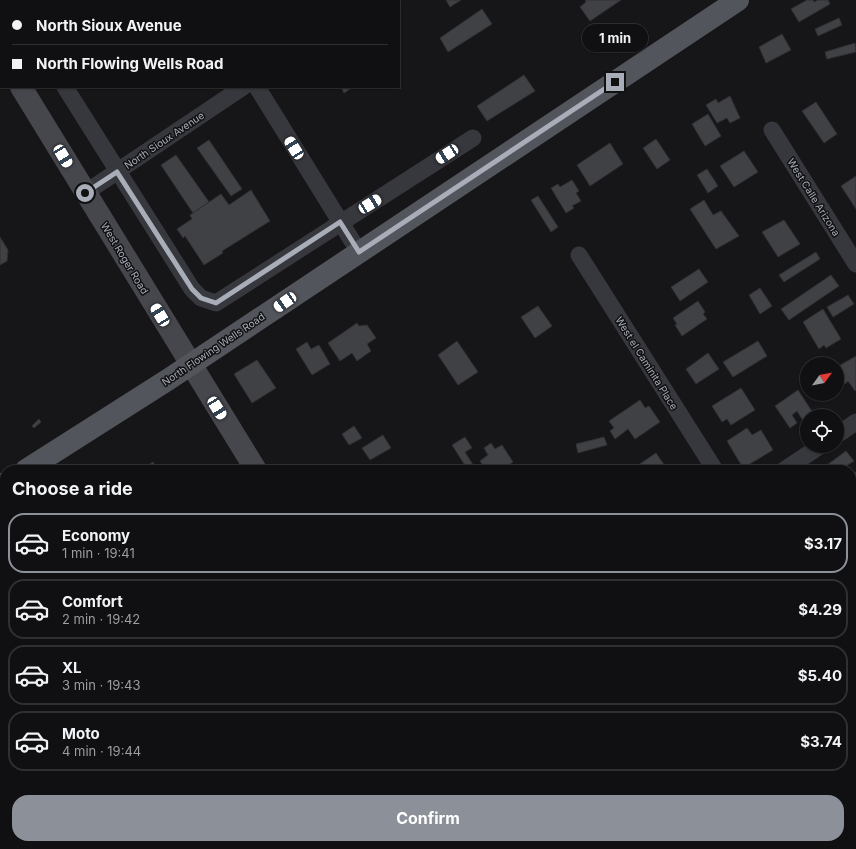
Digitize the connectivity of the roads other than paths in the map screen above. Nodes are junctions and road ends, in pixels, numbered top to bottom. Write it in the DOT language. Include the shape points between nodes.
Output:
graph roads {
  1 [pos="738,0"];
  2 [pos="22,88"];
  3 [pos="66,88"];
  4 [pos="242,88"];
  5 [pos="258,88"];
  6 [pos="772,130"];
  7 [pos="473,138"];
  8 [pos="117,172"];
  9 [pos="85,193"];
  10 [pos="340,222"];
  11 [pos="359,252"];
  12 [pos="579,255"];
  13 [pos="856,264"];
  14 [pos="190,365"];
  15 [pos="856,422"];
  16 [pos="844,430"];
  17 [pos="810,453"];
  18 [pos="34,465"];
  19 [pos="253,465"];
  20 [pos="712,465"];
  21 [pos="792,465"];
  1 -- 11 [label="main road, North Flowing Wells Road"];
  2 -- 9 [label="street, West Roger Road"];
  3 -- 8 [label="street"];
  4 -- 8 [label="street, North Sioux Avenue"];
  5 -- 10 [label="street"];
  6 -- 13 [label="street, West Calle Arizona"];
  7 -- 10 [label="street"];
  8 -- 9 [label="street, North Sioux Avenue"];
  8 -- 10 [label="street" via="192,289 201,298 216,303"];
  9 -- 14 [label="street, West Roger Road"];
  10 -- 11 [label="street"];
  11 -- 14 [label="main road, North Flowing Wells Road"];
  12 -- 20 [label="street, West el Caminita Place"];
  14 -- 18 [label="main road, North Flowing Wells Road"];
  14 -- 19 [label="street, West Roger Road"];
  15 -- 16 [label="street"];
  17 -- 21 [label="street"];
}
